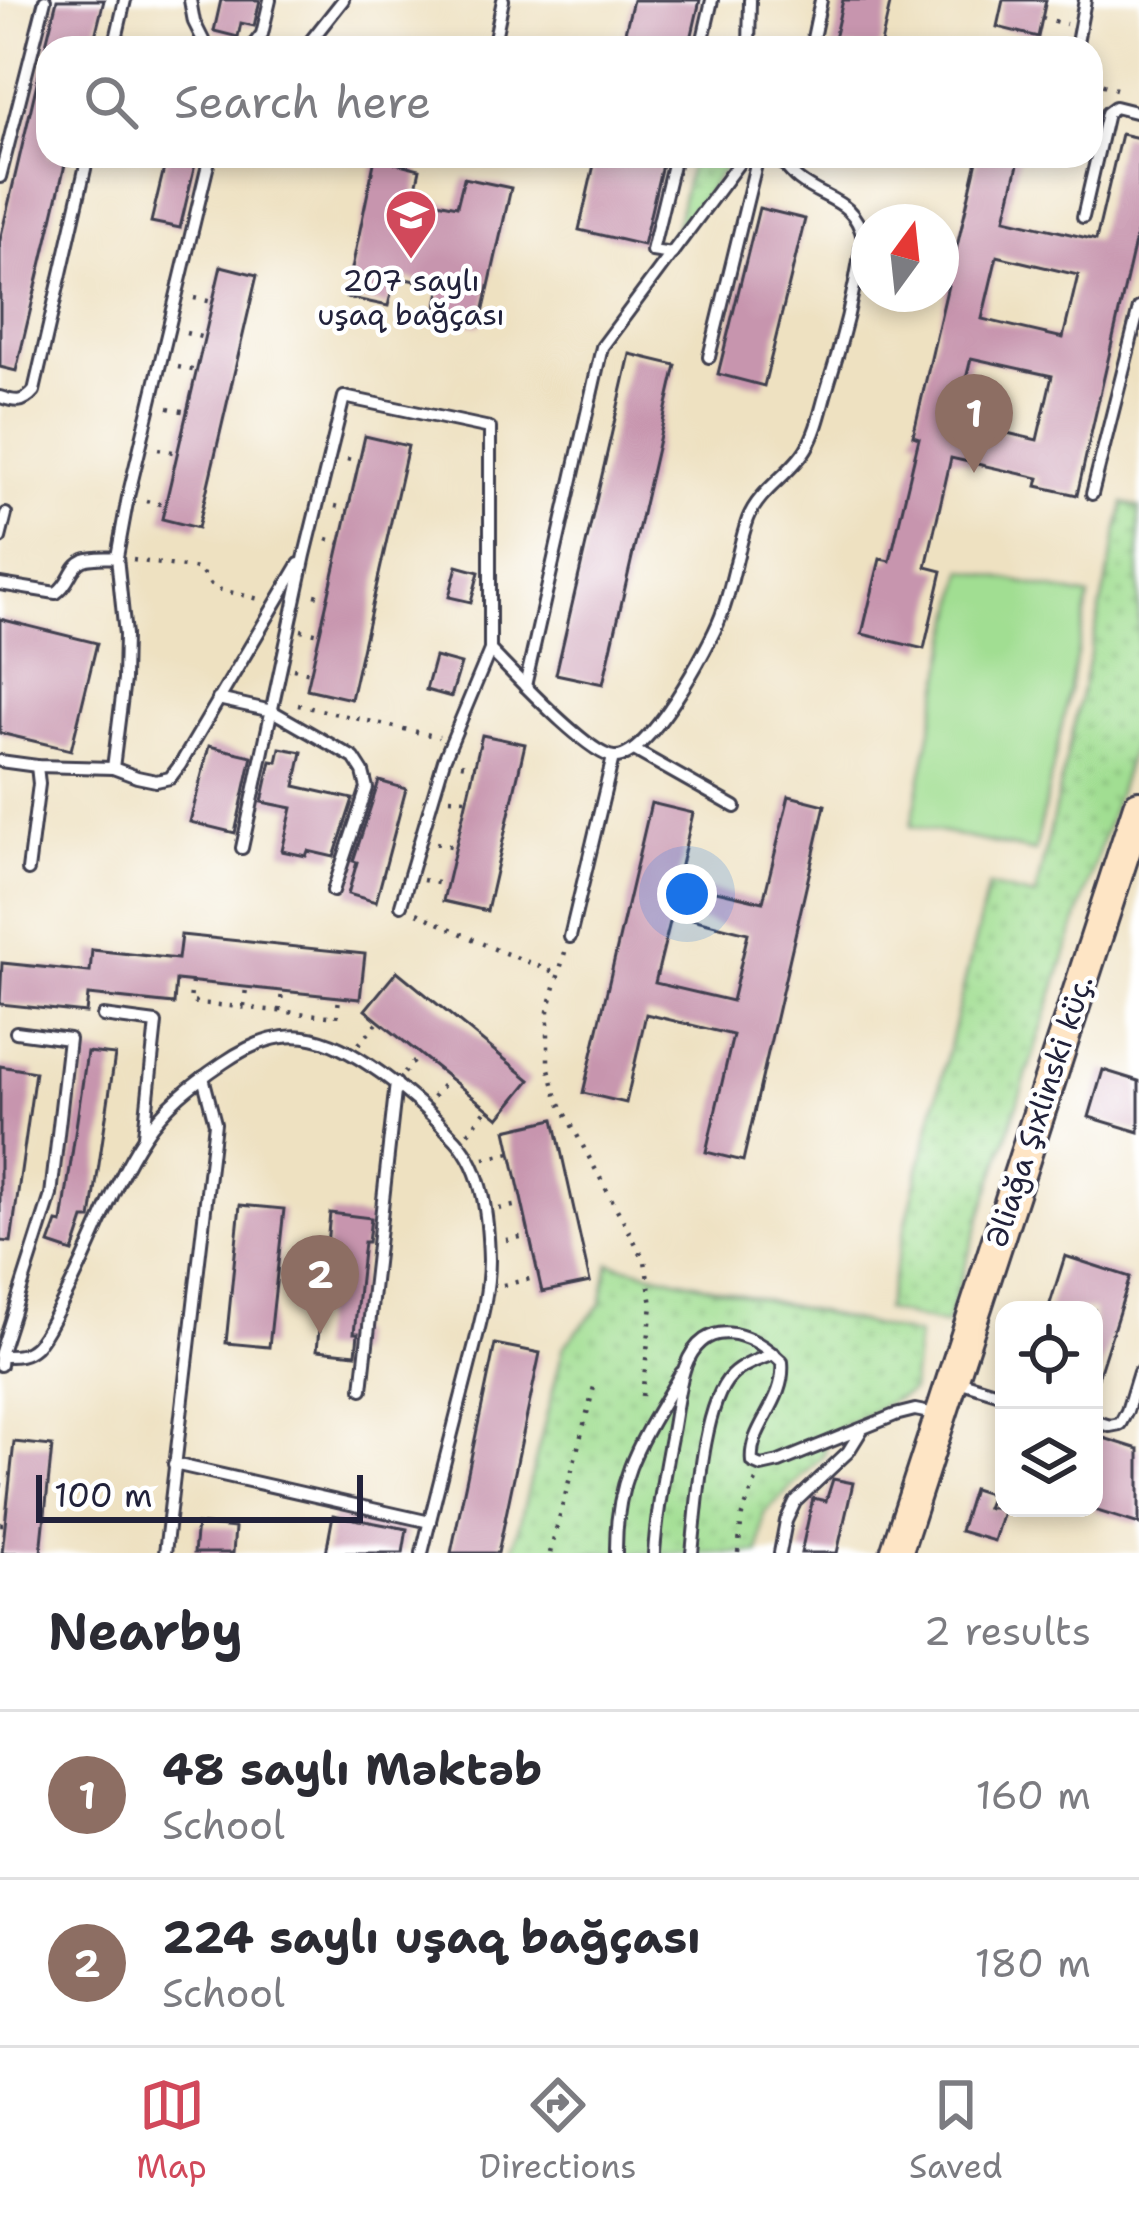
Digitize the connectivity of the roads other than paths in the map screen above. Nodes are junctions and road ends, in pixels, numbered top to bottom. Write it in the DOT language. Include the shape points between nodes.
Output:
graph roads {
  1 [pos="45,0"];
  2 [pos="125,0"];
  3 [pos="190,0"];
  4 [pos="270,0"];
  5 [pos="343,0"];
  6 [pos="503,0"];
  7 [pos="712,0"];
  8 [pos="750,0"];
  9 [pos="821,0"];
  10 [pos="1085,0"];
  11 [pos="117,36"];
  12 [pos="201,36"];
  13 [pos="260,36"];
  14 [pos="314,36"];
  15 [pos="496,36"];
  16 [pos="703,36"];
  17 [pos="749,36"];
  18 [pos="814,36"];
  19 [pos="1078,36"];
  20 [pos="1139,113"];
  21 [pos="1103,130"];
  22 [pos="85,168"];
  23 [pos="207,168"];
  24 [pos="672,168"];
  25 [pos="735,168"];
  26 [pos="759,168"];
  27 [pos="788,168"];
  28 [pos="1094,168"];
  29 [pos="0,177"];
  30 [pos="1083,218"];
  31 [pos="672,254"];
  32 [pos="1139,308"];
  33 [pos="709,357"];
  34 [pos="0,397"];
  35 [pos="1092,494"];
  36 [pos="6,514"];
  37 [pos="0,538"];
  38 [pos="305,555"];
  39 [pos="117,557"];
  40 [pos="0,584"];
  41 [pos="490,650"];
  42 [pos="525,686"];
  43 [pos="218,700"];
  44 [pos="274,705"];
  45 [pos="634,751"];
  46 [pos="614,758"];
  47 [pos="0,761"];
  48 [pos="37,766"];
  49 [pos="112,768"];
  50 [pos="1139,806"];
  51 [pos="735,807"];
  52 [pos="242,848"];
  53 [pos="28,869"];
  54 [pos="333,891"];
  55 [pos="400,905"];
  56 [pos="570,937"];
  57 [pos="103,1016"];
  58 [pos="16,1032"];
  59 [pos="203,1076"];
  60 [pos="396,1084"];
  61 [pos="143,1138"];
  62 [pos="774,1354"];
  63 [pos="1,1355"];
  64 [pos="0,1365"];
  65 [pos="686,1365"];
  66 [pos="1139,1372"];
  67 [pos="952,1379"];
  68 [pos="362,1389"];
  69 [pos="995,1391"];
  70 [pos="940,1415"];
  71 [pos="1103,1424"];
  72 [pos="863,1428"];
  73 [pos="174,1464"];
  74 [pos="430,1522"];
  75 [pos="165,1553"];
  76 [pos="422,1553"];
  77 [pos="616,1553"];
  78 [pos="654,1553"];
  79 [pos="692,1553"];
  80 [pos="780,1553"];
  81 [pos="896,1553"];
  1 -- 29 [label="lane"];
  2 -- 11 [label="lane"];
  3 -- 12 [label="lane"];
  4 -- 13 [label="lane"];
  5 -- 14 [label="lane"];
  6 -- 15 [label="lane"];
  7 -- 16 [label="lane"];
  8 -- 17 [label="lane"];
  9 -- 18 [label="lane"];
  10 -- 19 [label="lane"];
  20 -- 21 [label="lane" via="1115,107"];
  22 -- 34 [label="lane" via="34,391 16,403"];
  23 -- 39 [label="lane"];
  24 -- 31 [label="lane" via="652,251"];
  25 -- 31 [label="lane"];
  26 -- 33 [label="lane"];
  27 -- 45 [label="lane" via="859,220 863,238 840,350 804,451 749,517 708,644"];
  28 -- 30 [label="lane"];
  31 -- 42 [label="lane" via="602,347"];
  32 -- 35 [label="lane"];
  36 -- 37 [label="lane"];
  38 -- 41 [label="lane" via="344,397 490,428"];
  38 -- 43 [label="lane"];
  38 -- 44 [label="lane"];
  39 -- 40 [label="lane" via="85,560 56,592"];
  39 -- 49 [label="lane" via="124,680"];
  41 -- 42 [label="lane"];
  41 -- 55 [label="lane"];
  42 -- 46 [label="lane"];
  43 -- 44 [label="lane"];
  43 -- 49 [label="lane" via="170,778"];
  44 -- 52 [label="lane"];
  44 -- 54 [label="lane" via="363,772 367,788"];
  45 -- 46 [label="lane"];
  45 -- 51 [label="lane"];
  46 -- 56 [label="lane"];
  47 -- 48 [label="lane"];
  48 -- 49 [label="lane"];
  48 -- 53 [label="lane"];
  50 -- 67 [label="main road, Əliağa Şıxlinski küç."];
  57 -- 61 [label="lane" via="156,1023"];
  58 -- 63 [label="lane" via="69,1039 51,1195"];
  59 -- 60 [label="lane" via="286,1036 352,1053"];
  59 -- 61 [label="lane"];
  59 -- 73 [label="lane" via="215,1123"];
  60 -- 68 [label="lane"];
  60 -- 74 [label="lane" via="472,1161 486,1212 489,1288"];
  61 -- 63 [label="lane" via="37,1345 20,1356"];
  62 -- 65 [label="lane" via="740,1334 715,1333"];
  62 -- 72 [label="lane" via="784,1379 752,1462 779,1462"];
  62 -- 79 [label="lane" via="731,1376 718,1396"];
  63 -- 64 [label="lane"];
  65 -- 77 [label="lane" via="632,1458 620,1493"];
  65 -- 78 [label="lane"];
  66 -- 71 [label="lane" via="1120,1424"];
  67 -- 69 [label="lane"];
  67 -- 70 [label="main road, Əliağa Şıxlinski küç."];
  70 -- 72 [label="lane" via="915,1410"];
  70 -- 81 [label="main road, Əliağa Şıxlinski küç."];
  72 -- 80 [label="lane" via="795,1502"];
  73 -- 74 [label="lane"];
  73 -- 75 [label="lane"];
  74 -- 76 [label="lane"];
}
